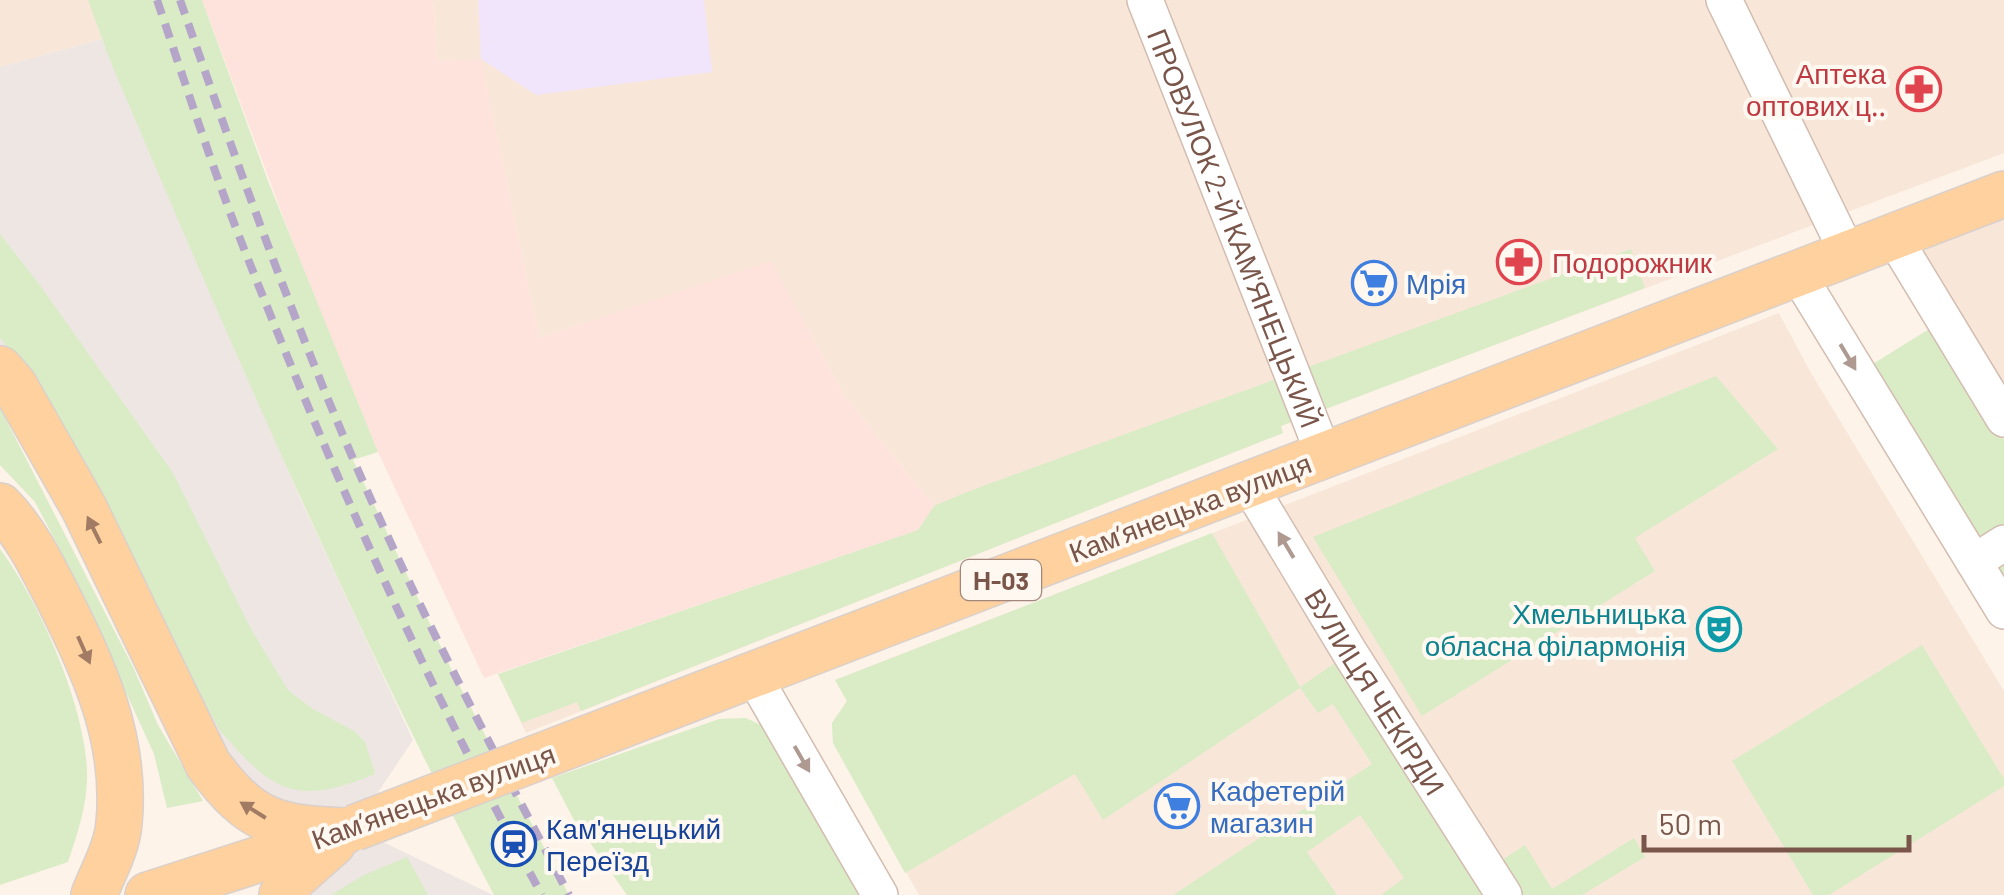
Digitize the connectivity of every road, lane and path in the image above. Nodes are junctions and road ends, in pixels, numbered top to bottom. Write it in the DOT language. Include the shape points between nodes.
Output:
graph roads {
  1 [pos="1145,0"];
  2 [pos="1724,0"];
  3 [pos="2004,194"];
  4 [pos="1892,236"];
  5 [pos="1848,254"];
  6 [pos="1798,274"];
  7 [pos="0,369"];
  8 [pos="2004,419"];
  9 [pos="1324,455"];
  10 [pos="1249,484"];
  11 [pos="0,506"];
  12 [pos="2004,543"];
  13 [pos="1974,562"];
  14 [pos="2004,611"];
  15 [pos="753,675"];
  16 [pos="349,830"];
  17 [pos="94,895"];
  18 [pos="148,895"];
  19 [pos="282,895"];
  20 [pos="880,895"];
  21 [pos="1504,895"];
  1 -- 9 [label="street, ПРОВУЛОК 2-Й КАМ'ЯНЕЦЬКИЙ"];
  2 -- 5 [label="street"];
  3 -- 4 [label="main road, Камʼянецька вулиця / Н-03"];
  4 -- 5 [label="main road, Камʼянецька вулиця / Н-03"];
  4 -- 8 [label="street"];
  5 -- 6 [label="main road, Камʼянецька вулиця / Н-03"];
  6 -- 9 [label="main road, Камʼянецька вулиця / Н-03"];
  6 -- 13 [label="street, one-way"];
  16 -- 7 [label="main road, one-way" via="291,829 227,790 208,764 84,508"];
  9 -- 10 [label="main road, Камʼянецька вулиця / Н-03"];
  10 -- 15 [label="main road, Камʼянецька вулиця / Н-03"];
  21 -- 10 [label="street, ВУЛИЦЯ ЧЕКІРДИ, one-way"];
  11 -- 17 [label="main road, one-way" via="42,565 105,697 120,757 120,823"];
  12 -- 13 [label="street"];
  13 -- 14 [label="street"];
  15 -- 16 [label="main road, Камʼянецька вулиця / Н-03, bridge"];
  15 -- 20 [label="street, one-way"];
  16 -- 18 [label="main road, Камʼянецька вулиця / Н-03"];
  16 -- 19 [label="main road" via="288,882"];
}
